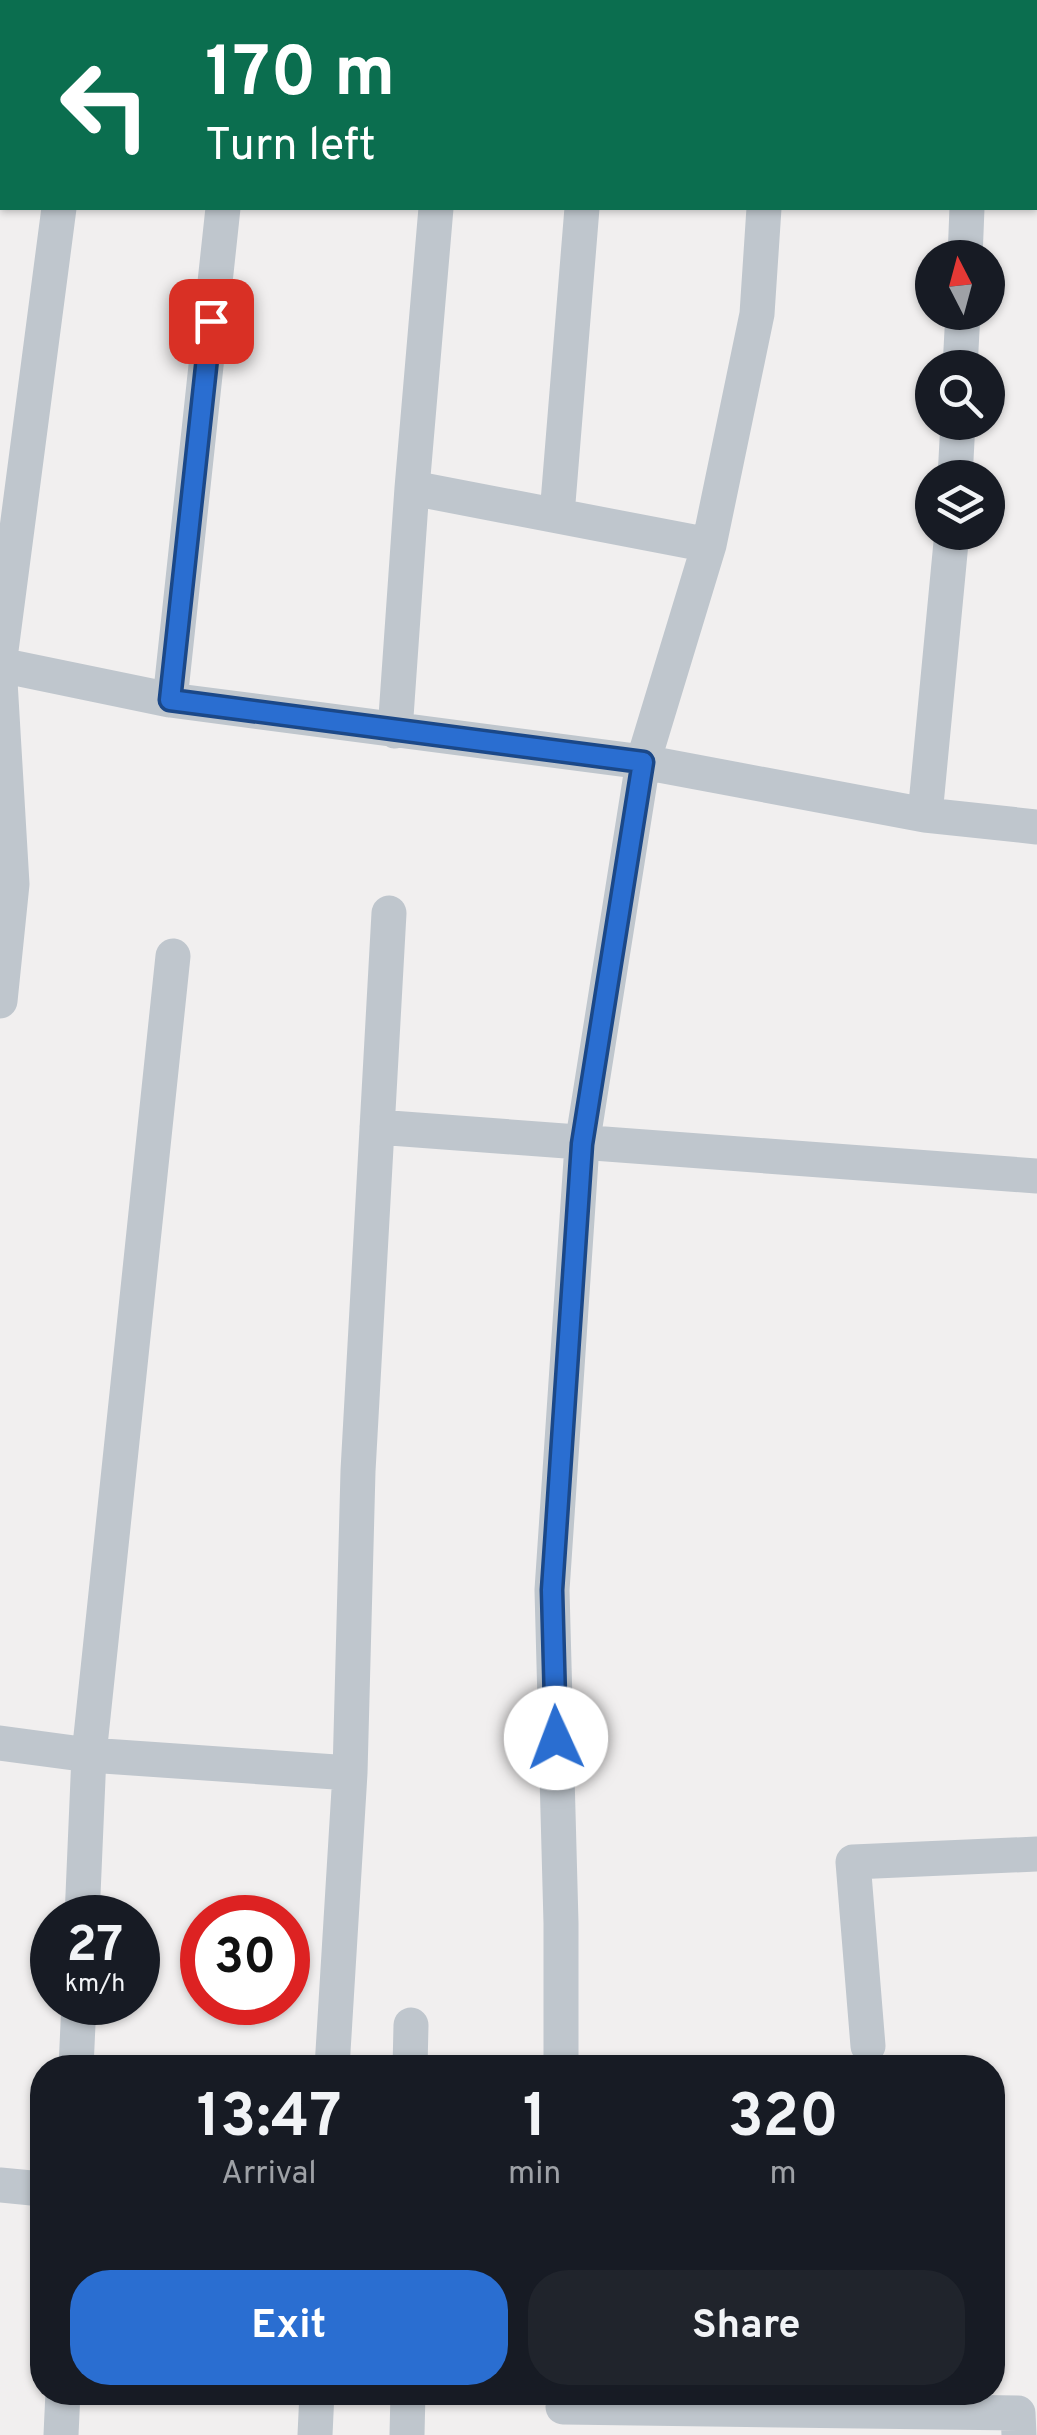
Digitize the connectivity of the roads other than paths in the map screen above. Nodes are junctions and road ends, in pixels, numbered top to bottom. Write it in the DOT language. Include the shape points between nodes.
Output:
graph roads {
  1 [pos="59,210"];
  2 [pos="223,210"];
  3 [pos="436,210"];
  4 [pos="582,210"];
  5 [pos="764,210"];
  6 [pos="967,210"];
  7 [pos="966,240"];
  8 [pos="412,488"];
  9 [pos="557,515"];
  10 [pos="709,545"];
  11 [pos="950,550"];
  12 [pos="0,662"];
  13 [pos="0,682"];
  14 [pos="170,700"];
  15 [pos="395,730"];
  16 [pos="643,762"];
  17 [pos="925,816"];
  18 [pos="1037,827"];
  19 [pos="389,913"];
  20 [pos="173,956"];
  21 [pos="0,1001"];
  22 [pos="377,1128"];
  23 [pos="582,1144"];
  24 [pos="1037,1176"];
  25 [pos="0,1742"];
  26 [pos="90,1754"];
  27 [pos="350,1773"];
  28 [pos="1037,1854"];
  29 [pos="83,1895"];
  30 [pos="411,2024"];
  31 [pos="78,2025"];
  32 [pos="868,2046"];
  33 [pos="77,2055"];
  34 [pos="333,2055"];
  35 [pos="410,2055"];
  36 [pos="561,2055"];
  37 [pos="0,2185"];
  38 [pos="30,2188"];
  39 [pos="62,2405"];
  40 [pos="316,2405"];
  41 [pos="408,2405"];
  42 [pos="563,2411"];
  43 [pos="61,2435"];
  44 [pos="315,2435"];
  45 [pos="408,2435"];
  46 [pos="1019,2435"];
  1 -- 12 [label="street"];
  2 -- 14 [label="street"];
  3 -- 8 [label="street"];
  4 -- 9 [label="street"];
  5 -- 10 [label="street" via="757,314"];
  6 -- 7 [label="street"];
  8 -- 9 [label="street"];
  8 -- 15 [label="street"];
  9 -- 10 [label="street"];
  10 -- 16 [label="street"];
  11 -- 17 [label="street"];
  12 -- 14 [label="street"];
  13 -- 21 [label="street" via="12,884"];
  14 -- 15 [label="street"];
  15 -- 16 [label="street"];
  16 -- 17 [label="street"];
  16 -- 23 [label="street"];
  17 -- 18 [label="street"];
  19 -- 22 [label="street"];
  20 -- 26 [label="street"];
  22 -- 23 [label="street"];
  22 -- 27 [label="street"];
  23 -- 24 [label="street"];
  23 -- 36 [label="street" via="552,1590"];
  25 -- 26 [label="street"];
  26 -- 27 [label="street"];
  26 -- 29 [label="street"];
  27 -- 34 [label="street"];
  28 -- 32 [label="street" via="853,1862"];
  30 -- 35 [label="street"];
  31 -- 33 [label="street"];
  37 -- 38 [label="street"];
  39 -- 43 [label="street"];
  40 -- 44 [label="street"];
  41 -- 45 [label="street"];
  42 -- 46 [label="street" via="1018,2413"];
}
